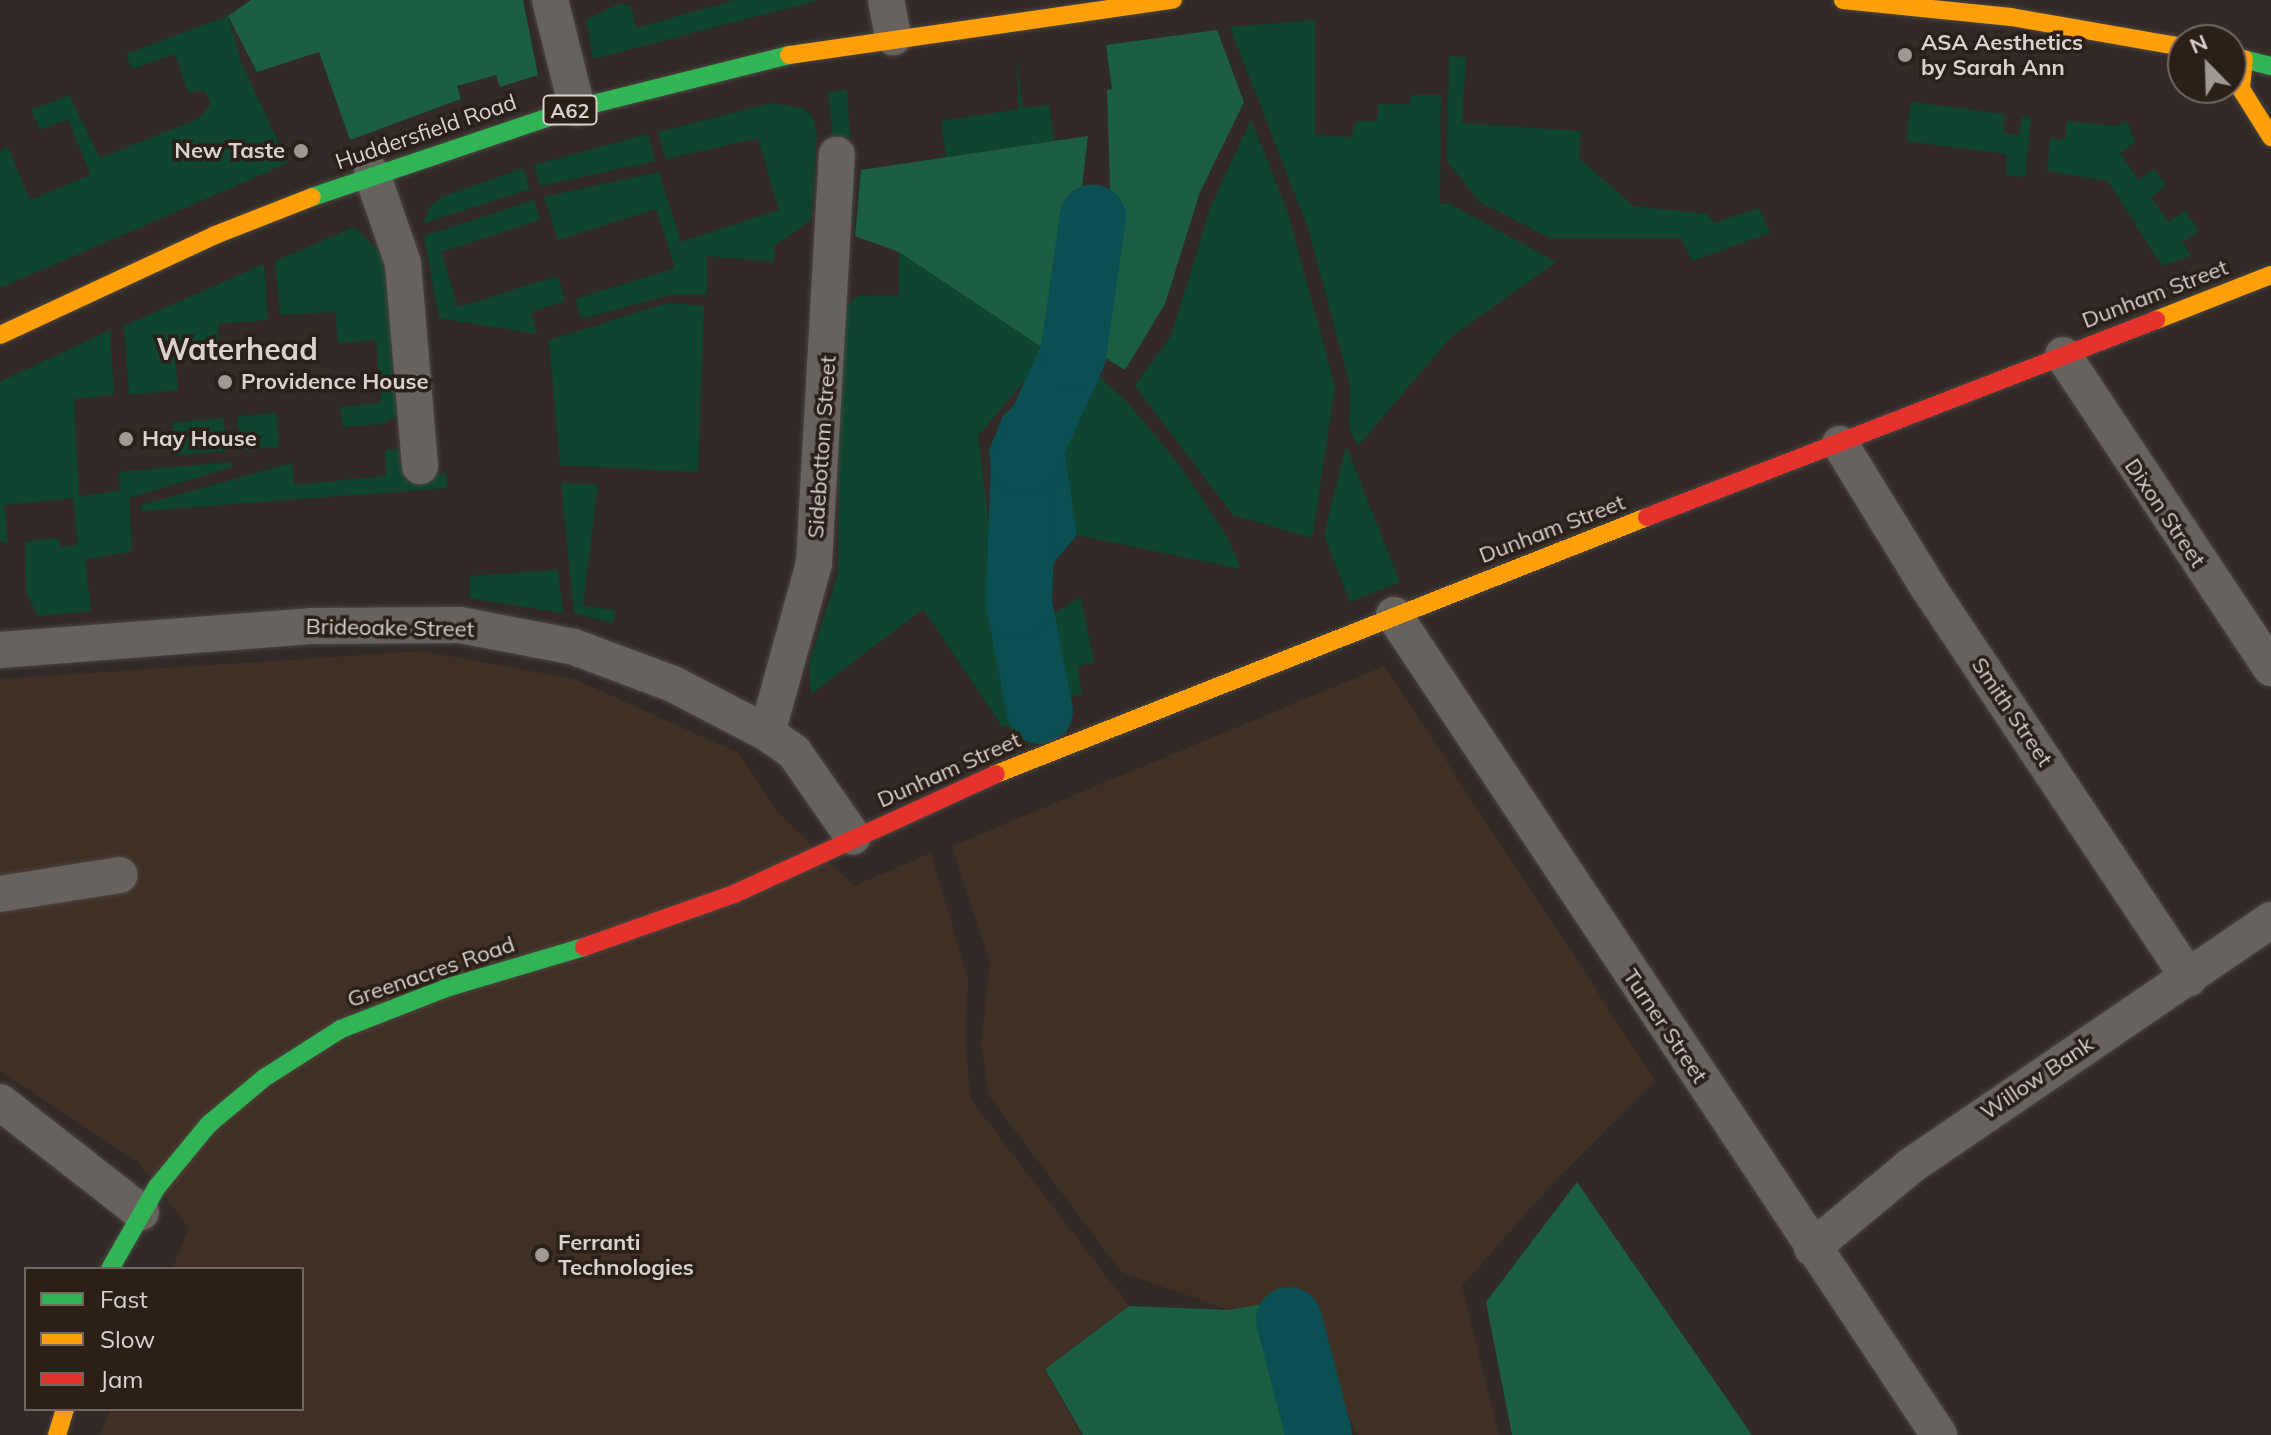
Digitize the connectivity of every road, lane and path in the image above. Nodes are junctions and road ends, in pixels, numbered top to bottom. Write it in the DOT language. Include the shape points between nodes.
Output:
graph roads {
  1 [pos="550,0"];
  2 [pos="886,0"];
  3 [pos="1173,0"];
  4 [pos="1843,0"];
  5 [pos="893,37"];
  6 [pos="2167,44"];
  7 [pos="2247,60"];
  8 [pos="2271,66"];
  9 [pos="2247,99"];
  10 [pos="577,108"];
  11 [pos="2271,137"];
  12 [pos="837,155"];
  13 [pos="372,174"];
  14 [pos="2271,275"];
  15 [pos="0,335"];
  16 [pos="2063,355"];
  17 [pos="1840,444"];
  18 [pos="420,466"];
  19 [pos="1394,615"];
  20 [pos="0,650"];
  21 [pos="2271,668"];
  22 [pos="767,733"];
  23 [pos="853,837"];
  24 [pos="120,875"];
  25 [pos="0,894"];
  26 [pos="2271,920"];
  27 [pos="2189,978"];
  28 [pos="0,1102"];
  29 [pos="141,1212"];
  30 [pos="1812,1248"];
  31 [pos="111,1267"];
  32 [pos="64,1411"];
  33 [pos="57,1435"];
  34 [pos="1939,1435"];
  1 -- 10 [label="street"];
  2 -- 5 [label="street"];
  3 -- 5 [label="street, Huddersfield Road / A62"];
  4 -- 6 [label="street" via="2011,17"];
  5 -- 10 [label="street, Huddersfield Road / A62" via="719,69"];
  7 -- 8 [label="street"];
  9 -- 11 [label="street"];
  10 -- 13 [label="street, Huddersfield Road / A62"];
  12 -- 22 [label="street, Sidebottom Street" via="814,563"];
  13 -- 15 [label="street, Huddersfield Road / A62" via="215,235"];
  13 -- 18 [label="street" via="403,263"];
  14 -- 16 [label="street, Dunham Street"];
  16 -- 17 [label="street, Dunham Street"];
  16 -- 21 [label="street, Dixon Street"];
  17 -- 19 [label="street, Dunham Street"];
  17 -- 27 [label="street, Smith Street" via="1926,584"];
  19 -- 23 [label="street, Dunham Street" via="1003,771"];
  19 -- 30 [label="street, Turner Street"];
  20 -- 22 [label="street, Brideoake Street" via="314,626 460,625 574,647 616,661"];
  22 -- 23 [label="street, Brideoake Street" via="794,752"];
  23 -- 29 [label="street, Greenacres Road" via="734,894 341,1029 264,1078 209,1124"];
  24 -- 25 [label="street"];
  26 -- 27 [label="street, Willow Bank"];
  27 -- 30 [label="street, Willow Bank" via="1912,1165"];
  28 -- 29 [label="street"];
  29 -- 31 [label="street, Greenacres Road"];
  30 -- 34 [label="street, Turner Street"];
  32 -- 33 [label="street"];
}
